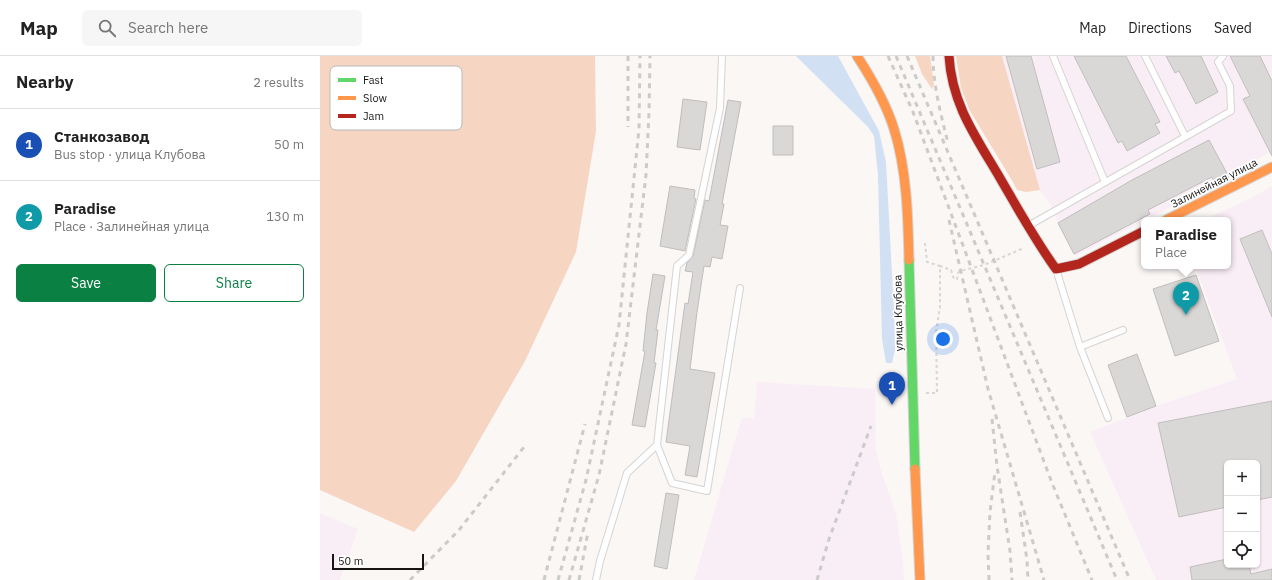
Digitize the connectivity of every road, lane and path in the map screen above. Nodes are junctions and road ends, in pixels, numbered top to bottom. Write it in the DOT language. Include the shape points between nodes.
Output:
graph roads {
  1 [pos="722,56"];
  2 [pos="857,56"];
  3 [pos="948,56"];
  4 [pos="1053,56"];
  5 [pos="1145,56"];
  6 [pos="1223,56"];
  7 [pos="1186,136"];
  8 [pos="1272,167"];
  9 [pos="1105,182"];
  10 [pos="1172,217"];
  11 [pos="1027,226"];
  12 [pos="1141,233"];
  13 [pos="925,243"];
  14 [pos="1037,243"];
  15 [pos="940,266"];
  16 [pos="1056,270"];
  17 [pos="740,288"];
  18 [pos="1123,330"];
  19 [pos="1080,347"];
  20 [pos="922,393"];
  21 [pos="1108,418"];
  22 [pos="657,445"];
  23 [pos="596,580"];
  24 [pos="920,580"];
  1 -- 22 [label="lane" via="720,108 689,255 677,266"];
  2 -- 24 [label="street, улица Клубова" via="884,104 898,143 904,175"];
  3 -- 11 [label="street" via="952,86 962,112"];
  4 -- 9 [label="lane"];
  5 -- 7 [label="lane"];
  6 -- 7 [label="lane" via="1218,62 1230,86 1231,111"];
  7 -- 9 [label="lane"];
  8 -- 10 [label="street, Залинейная улица"];
  9 -- 11 [label="lane"];
  11 -- 14 [label="street"];
  12 -- 16 [label="street" via="1079,264"];
  13 -- 15 [label="path" via="927,262"];
  14 -- 15 [label="path" via="984,265 960,271 957,279 951,270"];
  14 -- 16 [label="street"];
  15 -- 20 [label="path" via="940,307 936,332 937,393"];
  16 -- 19 [label="lane"];
  17 -- 22 [label="lane" via="707,490 672,483"];
  18 -- 19 [label="lane"];
  19 -- 21 [label="lane"];
  22 -- 23 [label="lane" via="627,473"];
}
